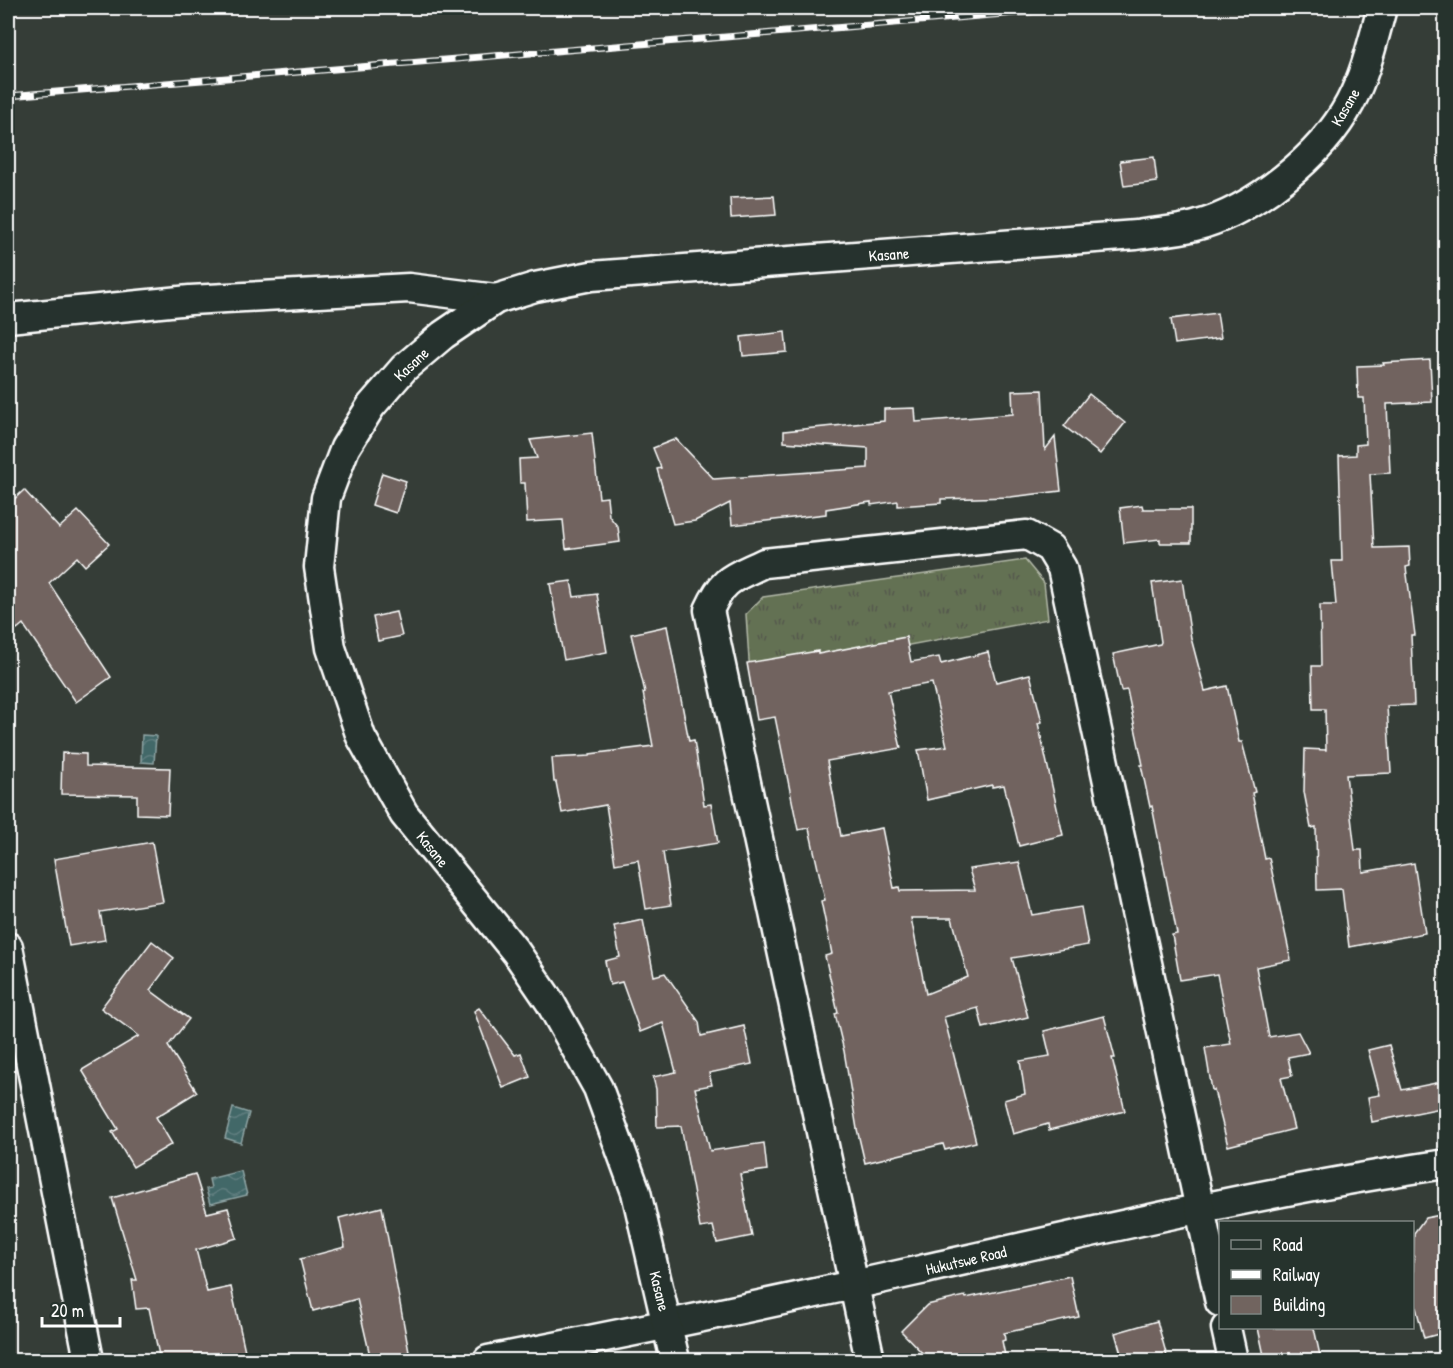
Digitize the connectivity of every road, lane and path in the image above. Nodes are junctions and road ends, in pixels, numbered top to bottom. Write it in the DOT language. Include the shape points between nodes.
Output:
graph roads {
  1 [pos="1383,8"];
  2 [pos="496,299"];
  3 [pos="8,318"];
  4 [pos="8,947"];
  5 [pos="1446,1164"];
  6 [pos="1200,1207"];
  7 [pos="853,1285"];
  8 [pos="1219,1293"];
  9 [pos="668,1325"];
  10 [pos="1226,1329"];
  11 [pos="89,1360"];
  12 [pos="488,1360"];
  13 [pos="675,1360"];
  14 [pos="870,1360"];
  15 [pos="1233,1360"];
  1 -- 2 [label="street, Kasane" via="1364,72 1350,104 1331,132 1269,190 1196,225 1136,235 591,276"];
  2 -- 3 [label="street" via="409,288 190,300"];
  2 -- 9 [label="street, Kasane" via="404,368 371,406 345,448 326,498 319,567 331,648 361,737 404,814 516,952 550,1002 598,1088 636,1192"];
  4 -- 11 [label="street"];
  5 -- 6 [label="street, Hukutswe Road"];
  6 -- 7 [label="street, Hukutswe Road"];
  6 -- 7 [label="street" via="1062,568 1050,548 1027,535 764,563 727,580 709,610"];
  6 -- 8 [label="street"];
  7 -- 9 [label="street, Hukutswe Road"];
  7 -- 14 [label="street"];
  9 -- 12 [label="street, Hukutswe Road"];
  9 -- 13 [label="street, Kasane"];
  10 -- 15 [label="street"];
}
